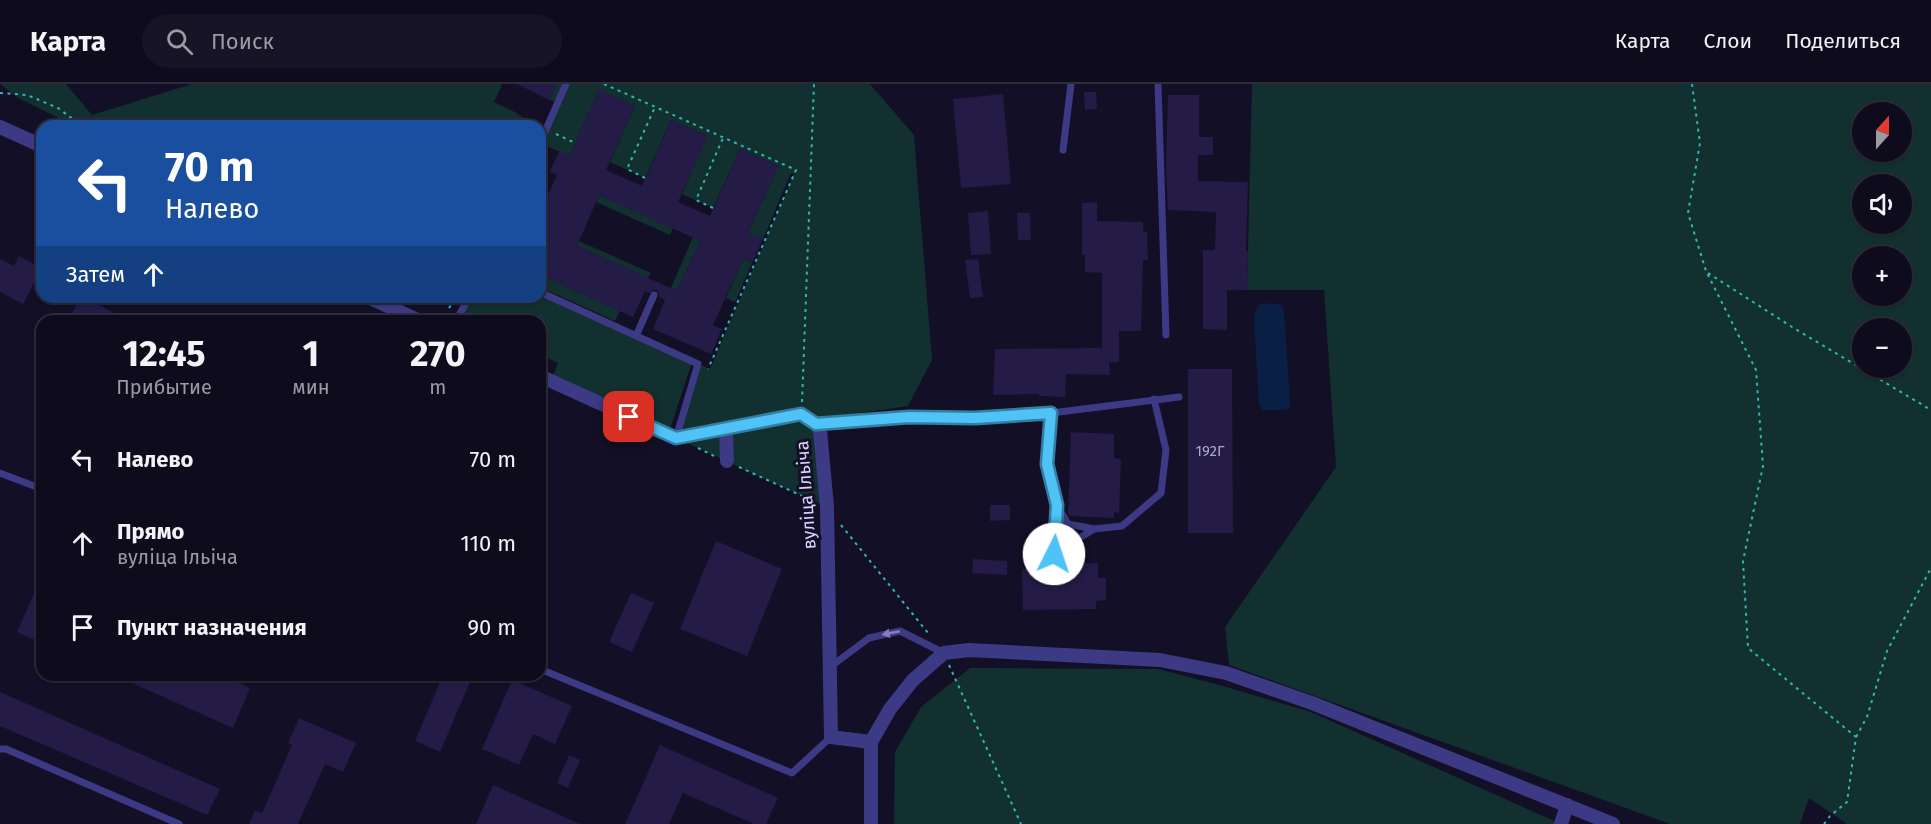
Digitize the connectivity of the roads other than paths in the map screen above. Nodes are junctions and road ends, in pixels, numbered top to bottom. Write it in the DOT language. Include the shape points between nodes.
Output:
graph roads {
  1 [pos="566,84"];
  2 [pos="1071,84"];
  3 [pos="1158,84"];
  4 [pos="0,127"];
  5 [pos="546,129"];
  6 [pos="36,143"];
  7 [pos="1063,150"];
  8 [pos="546,295"];
  9 [pos="654,295"];
  10 [pos="381,303"];
  11 [pos="407,315"];
  12 [pos="1166,335"];
  13 [pos="636,336"];
  14 [pos="546,379"];
  15 [pos="1179,397"];
  16 [pos="1154,399"];
  17 [pos="1051,413"];
  18 [pos="816,424"];
  19 [pos="726,429"];
  20 [pos="676,438"];
  21 [pos="727,461"];
  22 [pos="0,473"];
  23 [pos="36,487"];
  24 [pos="1057,505"];
  25 [pos="1094,529"];
  26 [pos="944,653"];
  27 [pos="831,667"];
  28 [pos="546,671"];
  29 [pos="831,737"];
  30 [pos="871,742"];
  31 [pos="0,749"];
  32 [pos="1567,805"];
  33 [pos="179,824"];
  34 [pos="871,824"];
  35 [pos="1561,824"];
  36 [pos="1613,824"];
  1 -- 5 [label="lane"];
  2 -- 7 [label="lane"];
  3 -- 12 [label="lane"];
  4 -- 6 [label="street"];
  8 -- 13 [label="lane"];
  9 -- 13 [label="lane"];
  10 -- 11 [label="street"];
  13 -- 20 [label="lane" via="698,364"];
  14 -- 20 [label="street"];
  15 -- 16 [label="lane"];
  16 -- 17 [label="lane"];
  16 -- 25 [label="lane" via="1166,450 1161,493 1122,526"];
  17 -- 18 [label="lane"];
  17 -- 24 [label="lane" via="1047,464"];
  18 -- 19 [label="street, вуліца Ільіча" via="801,414"];
  18 -- 27 [label="street, вуліца Ільіча" via="820,430 827,507"];
  19 -- 20 [label="street, вуліца Ільіча"];
  19 -- 21 [label="street"];
  22 -- 23 [label="lane"];
  24 -- 25 [label="lane" via="1068,524"];
  24 -- 25 [label="lane" via="1054,554"];
  26 -- 27 [label="lane, one-way" via="900,631 869,638"];
  26 -- 30 [label="street" via="913,680"];
  26 -- 32 [label="street" via="969,650 1160,660 1226,673 1312,703"];
  27 -- 29 [label="street, вуліца Ільіча"];
  28 -- 29 [label="lane" via="792,773"];
  29 -- 30 [label="street"];
  30 -- 34 [label="street"];
  31 -- 33 [label="lane"];
  32 -- 35 [label="street"];
  32 -- 36 [label="street"];
}
